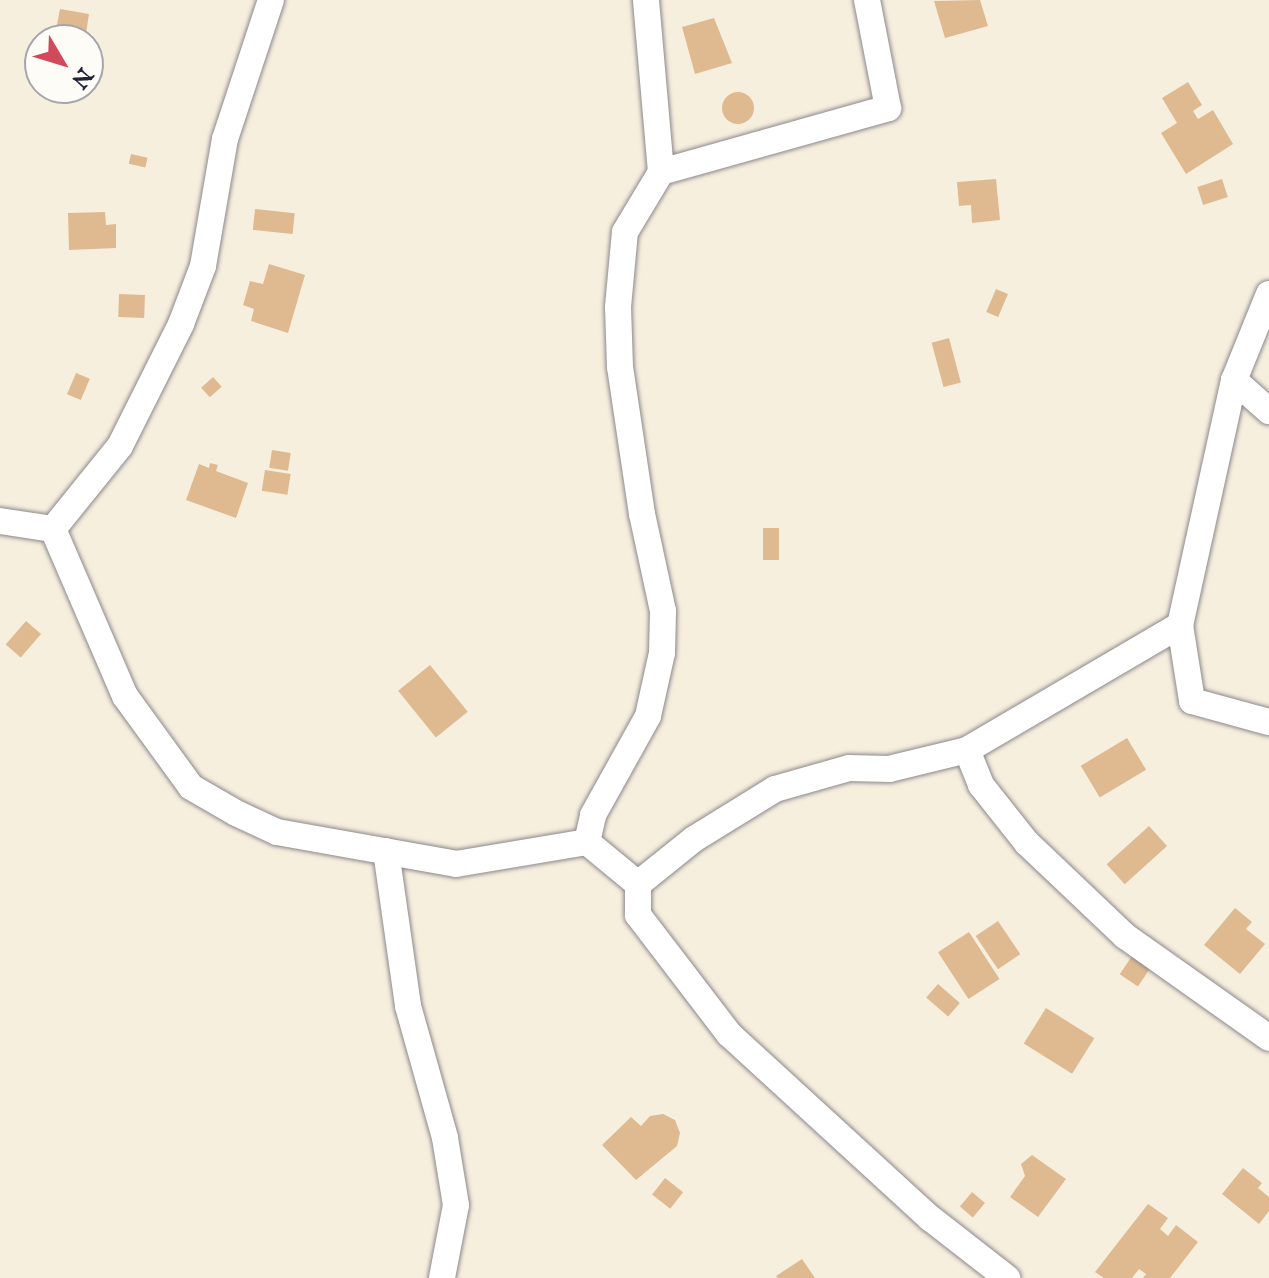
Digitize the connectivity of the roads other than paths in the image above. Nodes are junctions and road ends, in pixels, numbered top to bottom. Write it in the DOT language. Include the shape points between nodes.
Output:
graph roads {
  1 [pos="271,0"];
  2 [pos="646,0"];
  3 [pos="867,0"];
  4 [pos="661,172"];
  5 [pos="1269,294"];
  6 [pos="1234,380"];
  7 [pos="1269,411"];
  8 [pos="0,521"];
  9 [pos="53,529"];
  10 [pos="1180,625"];
  11 [pos="1269,722"];
  12 [pos="967,750"];
  13 [pos="587,842"];
  14 [pos="386,851"];
  15 [pos="638,884"];
  16 [pos="1269,1038"];
  17 [pos="442,1278"];
  18 [pos="1007,1278"];
  1 -- 9 [label="street" via="225,139 203,266 181,324 120,446"];
  2 -- 4 [label="street" via="654,44"];
  3 -- 4 [label="street" via="888,108"];
  4 -- 13 [label="street" via="625,232 618,307 620,367 663,611 662,653 648,716 593,815"];
  5 -- 6 [label="street"];
  6 -- 7 [label="street"];
  6 -- 10 [label="street"];
  8 -- 9 [label="street"];
  9 -- 14 [label="street" via="125,696 191,787 277,832"];
  10 -- 11 [label="street" via="1192,701"];
  10 -- 12 [label="street"];
  12 -- 15 [label="street" via="889,769 849,768 775,789 694,839"];
  12 -- 16 [label="street" via="981,785 1027,843 1092,905 1125,936"];
  13 -- 14 [label="street" via="456,864"];
  13 -- 15 [label="street"];
  14 -- 17 [label="street" via="408,1006 445,1138 456,1205"];
  15 -- 18 [label="street" via="638,915 729,1034 930,1218"];
}
